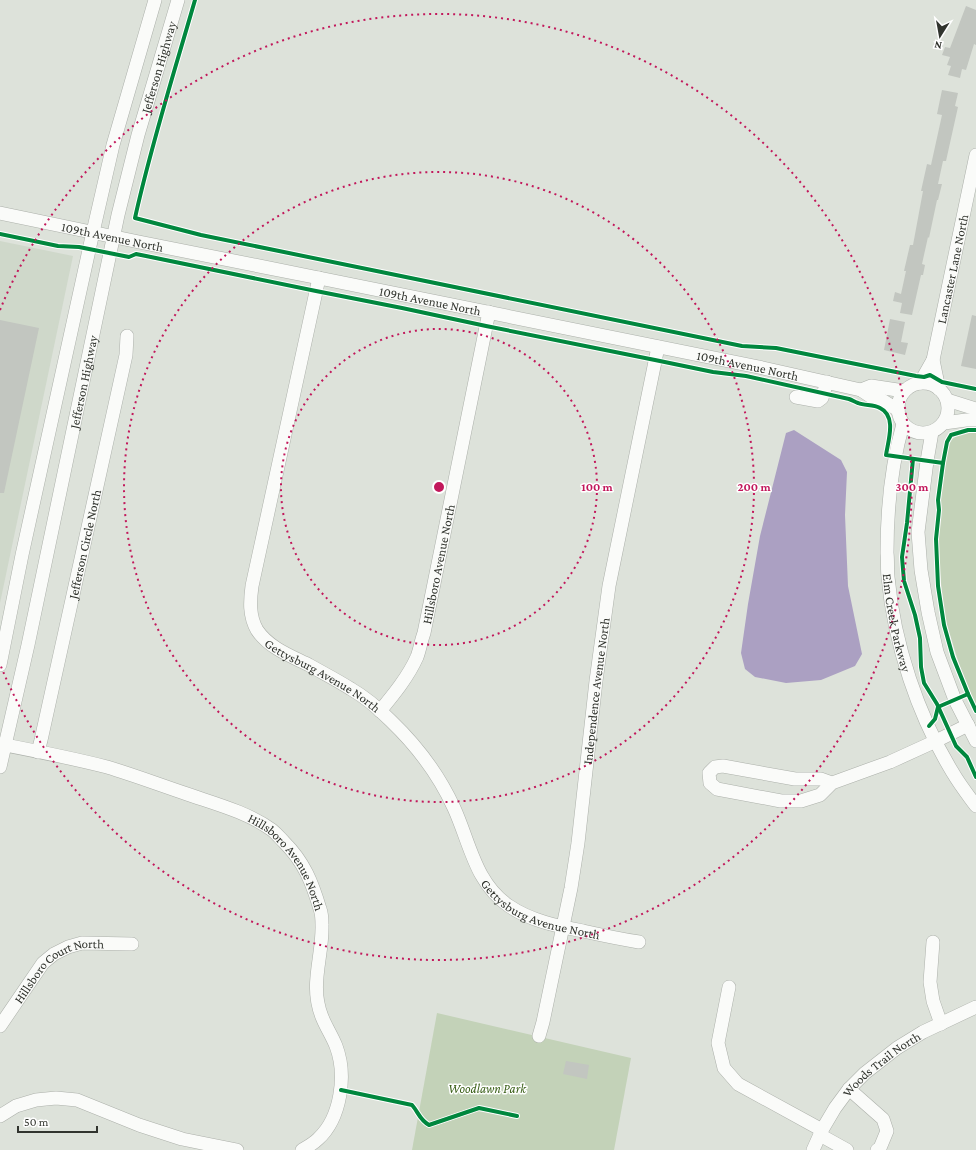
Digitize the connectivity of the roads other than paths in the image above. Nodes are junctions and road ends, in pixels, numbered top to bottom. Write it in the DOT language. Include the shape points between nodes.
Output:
graph roads {
  1 [pos="155,0"];
  2 [pos="178,0"];
  3 [pos="976,155"];
  4 [pos="0,213"];
  5 [pos="93,232"];
  6 [pos="113,237"];
  7 [pos="319,278"];
  8 [pos="489,312"];
  9 [pos="127,336"];
  10 [pos="658,347"];
  11 [pos="933,360"];
  12 [pos="827,382"];
  13 [pos="920,383"];
  14 [pos="861,390"];
  15 [pos="904,391"];
  16 [pos="943,394"];
  17 [pos="796,397"];
  18 [pos="976,409"];
  19 [pos="898,410"];
  20 [pos="976,420"];
  21 [pos="944,422"];
  22 [pos="903,424"];
  23 [pos="932,432"];
  24 [pos="0,665"];
  25 [pos="380,711"];
  26 [pos="968,726"];
  27 [pos="936,741"];
  28 [pos="976,741"];
  29 [pos="3,744"];
  30 [pos="38,752"];
  31 [pos="0,767"];
  32 [pos="832,783"];
  33 [pos="976,806"];
  34 [pos="562,927"];
  35 [pos="639,942"];
  36 [pos="933,942"];
  37 [pos="132,944"];
  38 [pos="729,987"];
  39 [pos="976,1007"];
  40 [pos="941,1024"];
  41 [pos="0,1026"];
  42 [pos="538,1036"];
  43 [pos="849,1089"];
  44 [pos="2,1112"];
  45 [pos="821,1132"];
  46 [pos="237,1150"];
  47 [pos="302,1150"];
  48 [pos="813,1150"];
  49 [pos="847,1150"];
  50 [pos="877,1150"];
  1 -- 5 [label="street, Jefferson Highway" via="113,145"];
  2 -- 6 [label="street, Jefferson Highway" via="138,135"];
  3 -- 11 [label="street, Lancaster Lane North"];
  4 -- 5 [label="street, 109th Avenue North"];
  5 -- 6 [label="street, 109th Avenue North"];
  5 -- 24 [label="street, Jefferson Highway"];
  6 -- 7 [label="street, 109th Avenue North"];
  6 -- 29 [label="street, Jefferson Highway" via="29,637"];
  7 -- 8 [label="street, 109th Avenue North"];
  7 -- 25 [label="street, Gettysburg Avenue North" via="252,586 251,615 267,642 352,689"];
  8 -- 10 [label="street, 109th Avenue North"];
  8 -- 25 [label="street, Hillsboro Avenue North" via="424,633 409,672"];
  9 -- 30 [label="street, Jefferson Circle North" via="126,355"];
  10 -- 12 [label="street, 109th Avenue North"];
  10 -- 34 [label="street, Independence Avenue North" via="609,586 578,844"];
  11 -- 13 [label="street, Lancaster Lane North"];
  11 -- 16 [label="street, Lancaster Lane North"];
  12 -- 14 [label="street, 109th Avenue North"];
  12 -- 17 [label="street" via="822,398 818,401"];
  13 -- 15 [label="street"];
  13 -- 16 [label="street" via="930,384"];
  14 -- 15 [label="street, 109th Avenue North" via="871,386"];
  14 -- 19 [label="street, 109th Avenue North"];
  15 -- 19 [label="street" via="898,403"];
  16 -- 18 [label="street"];
  16 -- 21 [label="street" via="948,406"];
  19 -- 22 [label="street"];
  20 -- 21 [label="street"];
  21 -- 23 [label="street"];
  22 -- 23 [label="street" via="917,433"];
  22 -- 27 [label="street, Elm Creek Parkway" via="891,481 887,530 888,576 905,666"];
  23 -- 26 [label="street" via="918,532 921,570 937,652"];
  25 -- 34 [label="street, Gettysburg Avenue North" via="421,754 439,780 454,807 482,877 493,893 526,916"];
  26 -- 27 [label="street"];
  26 -- 28 [label="street"];
  27 -- 32 [label="street" via="890,762"];
  27 -- 33 [label="street, Elm Creek Parkway" via="953,774"];
  29 -- 30 [label="street, Hillsboro Avenue North"];
  29 -- 31 [label="street, Jefferson Highway"];
  30 -- 47 [label="street, Hillsboro Avenue North" via="109,768 231,808 254,818 274,831 305,868 321,912 322,937 316,997 336,1047 341,1066 341,1090 328,1128 317,1140"];
  32 -- 32 [label="street" via="821,779 795,779 723,766 715,767 709,773 710,783 717,788 781,801 801,800 820,795"];
  34 -- 35 [label="street, Gettysburg Avenue North"];
  34 -- 42 [label="street, Independence Avenue North"];
  36 -- 40 [label="street" via="930,982"];
  37 -- 41 [label="street, Hillsboro Court North" via="82,943 54,954 43,963"];
  38 -- 45 [label="street" via="718,1043 724,1068 738,1084"];
  39 -- 40 [label="street, Woods Trail North"];
  40 -- 43 [label="street, Woods Trail North" via="897,1048"];
  43 -- 45 [label="street, Woods Trail North"];
  43 -- 50 [label="street" via="883,1119 887,1131"];
  44 -- 46 [label="street" via="36,1100 77,1100 182,1139"];
  45 -- 48 [label="street, Woods Trail North"];
  45 -- 49 [label="street"];
}
